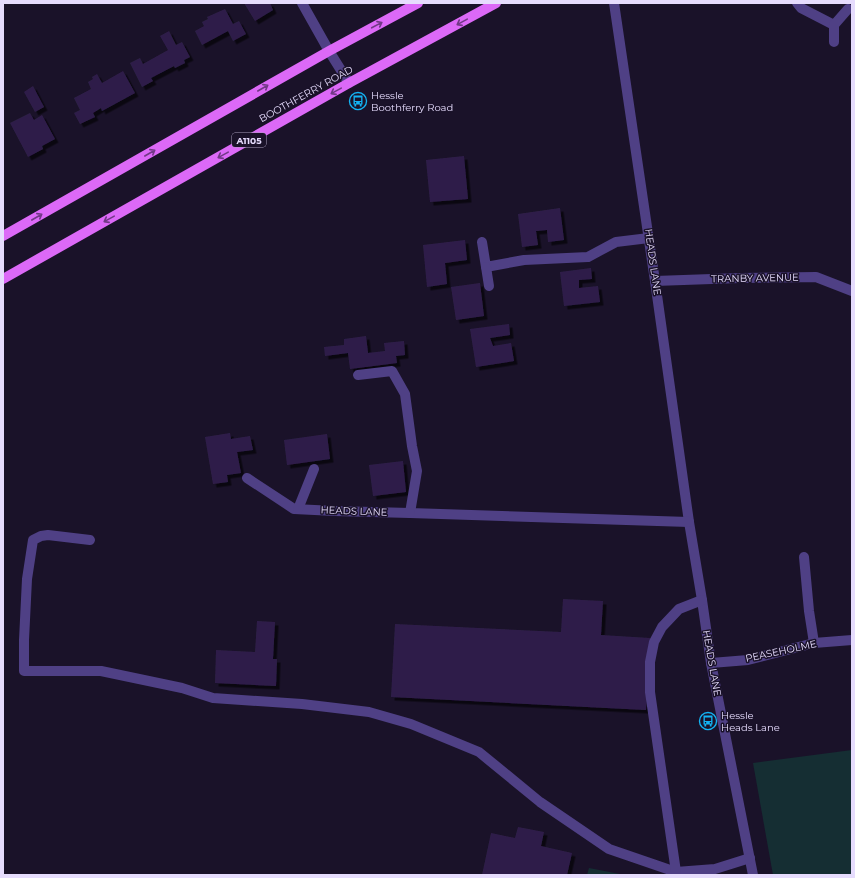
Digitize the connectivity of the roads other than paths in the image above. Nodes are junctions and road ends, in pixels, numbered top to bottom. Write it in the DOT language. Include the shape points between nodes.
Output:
graph roads {
  1 [pos="302,3"];
  2 [pos="418,3"];
  3 [pos="496,3"];
  4 [pos="614,3"];
  5 [pos="797,3"];
  6 [pos="848,9"];
  7 [pos="834,25"];
  8 [pos="834,42"];
  9 [pos="329,51"];
  10 [pos="349,83"];
  11 [pos="3,236"];
  12 [pos="649,238"];
  13 [pos="482,242"];
  14 [pos="486,267"];
  15 [pos="3,279"];
  16 [pos="655,281"];
  17 [pos="489,286"];
  18 [pos="852,291"];
  19 [pos="358,375"];
  20 [pos="314,469"];
  21 [pos="247,478"];
  22 [pos="298,509"];
  23 [pos="410,513"];
  24 [pos="689,522"];
  25 [pos="90,540"];
  26 [pos="804,557"];
  27 [pos="702,600"];
  28 [pos="852,640"];
  29 [pos="814,643"];
  30 [pos="711,663"];
  31 [pos="750,858"];
  32 [pos="682,873"];
  33 [pos="753,875"];
  1 -- 9 [label="street"];
  9 -- 2 [label="main road, one-way"];
  3 -- 10 [label="main road, BOOTHFERRY ROAD / A1105, one-way"];
  4 -- 12 [label="street, HEADS LANE"];
  5 -- 7 [label="street" via="801,8"];
  6 -- 7 [label="street"];
  7 -- 8 [label="street"];
  9 -- 10 [label="street"];
  11 -- 9 [label="main road, one-way"];
  10 -- 15 [label="main road, BOOTHFERRY ROAD / A1105, one-way"];
  12 -- 14 [label="street" via="616,242 588,257 524,260"];
  12 -- 16 [label="street, HEADS LANE"];
  13 -- 14 [label="street"];
  14 -- 17 [label="street"];
  16 -- 18 [label="street, TRANBY AVENUE" via="816,277"];
  16 -- 24 [label="street, HEADS LANE"];
  19 -- 23 [label="street" via="392,371 405,394 417,471"];
  20 -- 22 [label="street"];
  21 -- 22 [label="street, HEADS LANE" via="294,509"];
  22 -- 23 [label="street, HEADS LANE"];
  23 -- 24 [label="street, HEADS LANE"];
  24 -- 27 [label="street, HEADS LANE"];
  25 -- 32 [label="street" via="48,535 33,540 27,579 24,671 101,671 182,688 213,698 369,712 411,724 479,752 540,802 608,849"];
  26 -- 29 [label="street"];
  27 -- 30 [label="street, HEADS LANE"];
  27 -- 32 [label="street" via="679,609 662,627 654,642 650,662 650,692"];
  28 -- 29 [label="street, PEASEHOLME"];
  29 -- 30 [label="street, PEASEHOLME" via="748,660"];
  30 -- 31 [label="street, HEADS LANE"];
  31 -- 32 [label="street" via="715,869"];
  31 -- 33 [label="street, HEADS LANE"];
}
